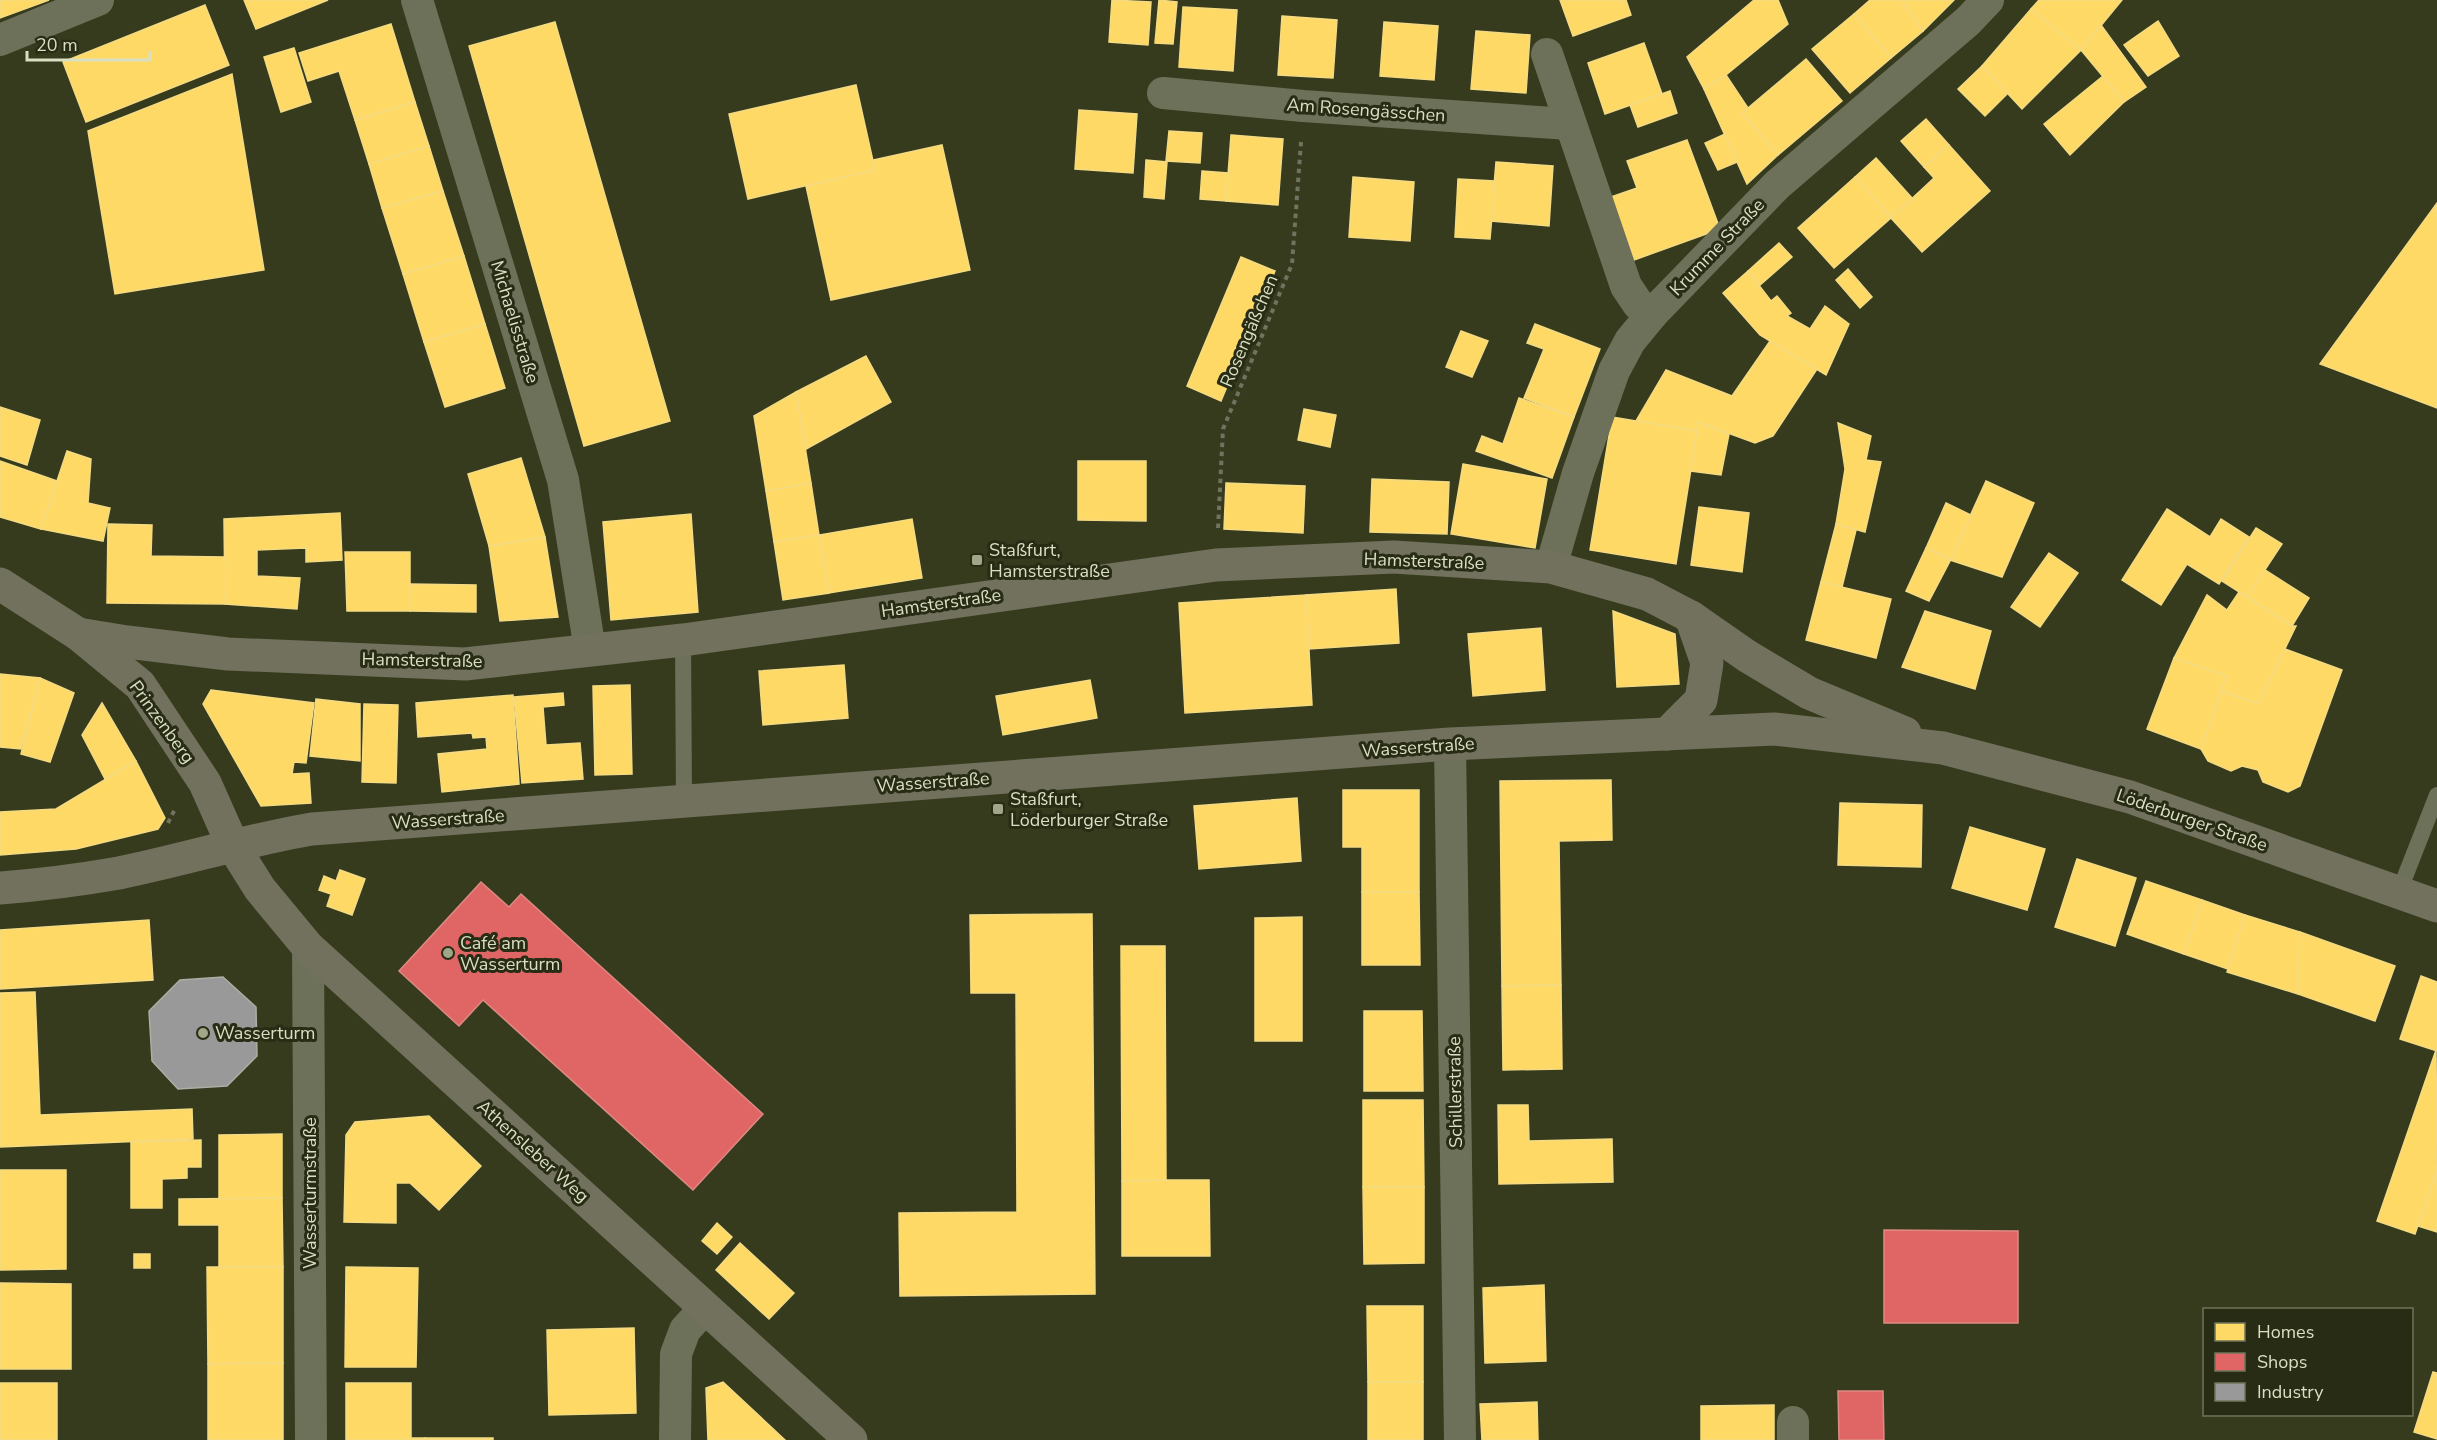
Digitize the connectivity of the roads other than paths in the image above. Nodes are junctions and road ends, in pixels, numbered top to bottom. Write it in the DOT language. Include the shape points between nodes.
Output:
graph roads {
  1 [pos="98,0"];
  2 [pos="417,0"];
  3 [pos="1988,0"];
  4 [pos="0,40"];
  5 [pos="1547,54"];
  6 [pos="1163,93"];
  7 [pos="1569,124"];
  8 [pos="1653,313"];
  9 [pos="1551,567"];
  10 [pos="3,591"];
  11 [pos="1691,617"];
  12 [pos="78,634"];
  13 [pos="683,640"];
  14 [pos="590,650"];
  15 [pos="1667,734"];
  16 [pos="1450,744"];
  17 [pos="1943,748"];
  18 [pos="2437,795"];
  19 [pos="684,801"];
  20 [pos="233,846"];
  21 [pos="0,888"];
  22 [pos="2399,892"];
  23 [pos="2437,906"];
  24 [pos="308,947"];
  25 [pos="705,1308"];
  26 [pos="311,1440"];
  27 [pos="675,1440"];
  28 [pos="851,1440"];
  29 [pos="1460,1440"];
  1 -- 4 [label="street"];
  2 -- 14 [label="street, Michaelisstraße" via="563,480"];
  3 -- 8 [label="street, Krumme Straße" via="1777,185"];
  5 -- 7 [label="street"];
  6 -- 7 [label="street, Am Rosengässchen"];
  7 -- 8 [label="street" via="1626,286 1638,304"];
  8 -- 9 [label="street, Krumme Straße" via="1630,341 1614,371 1578,472"];
  9 -- 11 [label="street, Hamsterstraße" via="1647,594"];
  9 -- 13 [label="street, Hamsterstraße" via="1394,557 1216,565"];
  10 -- 12 [label="street, Prinzenberg"];
  11 -- 15 [label="street" via="1707,663 1701,700"];
  11 -- 17 [label="street, Hamsterstraße" via="1809,693"];
  12 -- 14 [label="street, Hamsterstraße" via="228,654 465,664"];
  12 -- 20 [label="street, Prinzenberg" via="140,685 205,783"];
  13 -- 14 [label="street, Hamsterstraße"];
  13 -- 19 [label="lane"];
  15 -- 16 [label="street, Wasserstraße"];
  15 -- 17 [label="street, Wasserstraße" via="1774,729"];
  16 -- 19 [label="street, Wasserstraße"];
  16 -- 29 [label="street, Schillerstraße"];
  17 -- 22 [label="street, Löderburger Straße" via="2130,797"];
  18 -- 22 [label="lane"];
  19 -- 20 [label="street, Wasserstraße" via="312,830"];
  20 -- 21 [label="street, Wasserstraße" via="120,872"];
  20 -- 24 [label="street, Athensleber Weg" via="260,889"];
  22 -- 23 [label="street, Löderburger Straße"];
  24 -- 25 [label="street, Athensleber Weg"];
  24 -- 26 [label="street, Wasserturmstraße"];
  25 -- 27 [label="street" via="685,1330 676,1354"];
  25 -- 28 [label="street, Athensleber Weg"];
}
